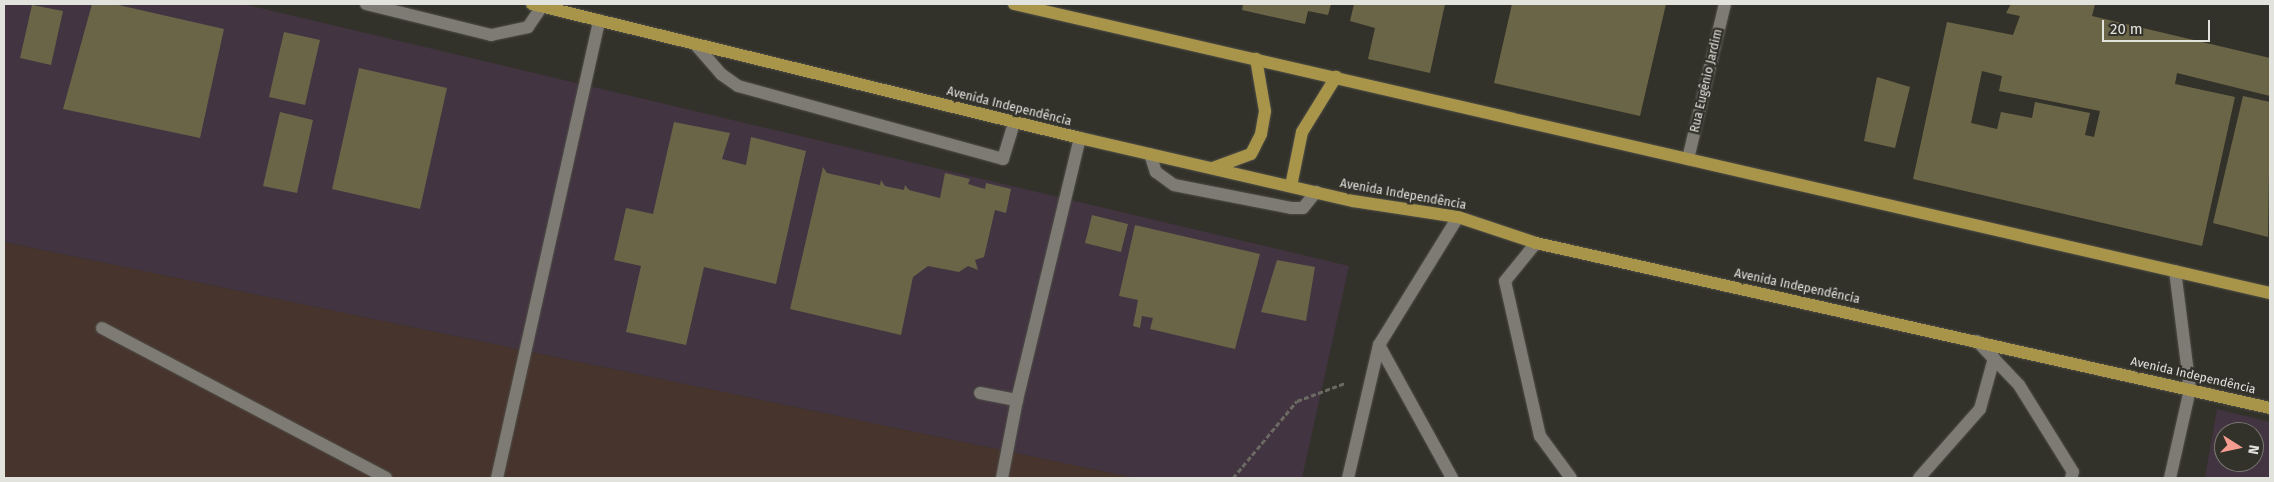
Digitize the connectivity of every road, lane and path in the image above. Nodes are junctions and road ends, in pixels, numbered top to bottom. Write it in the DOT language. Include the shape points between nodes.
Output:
graph roads {
  1 [pos="366,4"];
  2 [pos="1014,4"];
  3 [pos="1725,4"];
  4 [pos="536,5"];
  5 [pos="598,20"];
  6 [pos="694,44"];
  7 [pos="1256,59"];
  8 [pos="1336,78"];
  9 [pos="1014,122"];
  10 [pos="1080,138"];
  11 [pos="1150,154"];
  12 [pos="1688,159"];
  13 [pos="1210,168"];
  14 [pos="1291,186"];
  15 [pos="1316,192"];
  16 [pos="1458,217"];
  17 [pos="1536,243"];
  18 [pos="2175,271"];
  19 [pos="2270,293"];
  20 [pos="102,328"];
  21 [pos="1977,341"];
  22 [pos="1380,345"];
  23 [pos="1994,358"];
  24 [pos="1371,380"];
  25 [pos="2190,389"];
  26 [pos="980,392"];
  27 [pos="1017,400"];
  28 [pos="2270,408"];
  29 [pos="386,478"];
  30 [pos="498,478"];
  31 [pos="1002,478"];
  32 [pos="1234,478"];
  33 [pos="1348,478"];
  34 [pos="1452,478"];
  35 [pos="1571,478"];
  36 [pos="1919,478"];
  37 [pos="2071,478"];
  38 [pos="2170,478"];
  1 -- 4 [label="street" via="491,35 528,27"];
  2 -- 7 [label="main road"];
  3 -- 12 [label="street, Rua Eugênio Jardim"];
  4 -- 5 [label="main road, Avenida Independência"];
  5 -- 6 [label="main road, Avenida Independência"];
  5 -- 30 [label="street"];
  6 -- 9 [label="main road, Avenida Independência"];
  6 -- 9 [label="street" via="721,74 738,86 1004,159"];
  7 -- 8 [label="main road"];
  7 -- 13 [label="main road" via="1265,112 1261,134 1252,154"];
  8 -- 12 [label="main road"];
  8 -- 14 [label="main road" via="1302,132"];
  9 -- 10 [label="main road, Avenida Independência"];
  10 -- 11 [label="main road, Avenida Independência"];
  10 -- 27 [label="street"];
  11 -- 13 [label="main road, Avenida Independência"];
  11 -- 15 [label="street" via="1156,172 1174,185 1291,208 1303,208"];
  12 -- 18 [label="main road"];
  13 -- 14 [label="main road, Avenida Independência"];
  14 -- 15 [label="main road, Avenida Independência"];
  15 -- 16 [label="main road, Avenida Independência"];
  16 -- 17 [label="main road, Avenida Independência"];
  16 -- 22 [label="street"];
  17 -- 21 [label="main road, Avenida Independência"];
  17 -- 35 [label="street" via="1505,282 1540,436"];
  18 -- 19 [label="main road"];
  18 -- 25 [label="street"];
  20 -- 29 [label="street"];
  21 -- 23 [label="street"];
  21 -- 25 [label="main road, Avenida Independência"];
  22 -- 24 [label="street"];
  22 -- 34 [label="street"];
  23 -- 36 [label="street" via="1980,409"];
  23 -- 37 [label="street" via="2019,384 2072,472"];
  24 -- 32 [label="path" via="1334,384 1297,401"];
  24 -- 33 [label="street"];
  25 -- 28 [label="main road, Avenida Independência"];
  25 -- 38 [label="street"];
  26 -- 27 [label="street"];
  27 -- 31 [label="street"];
}
